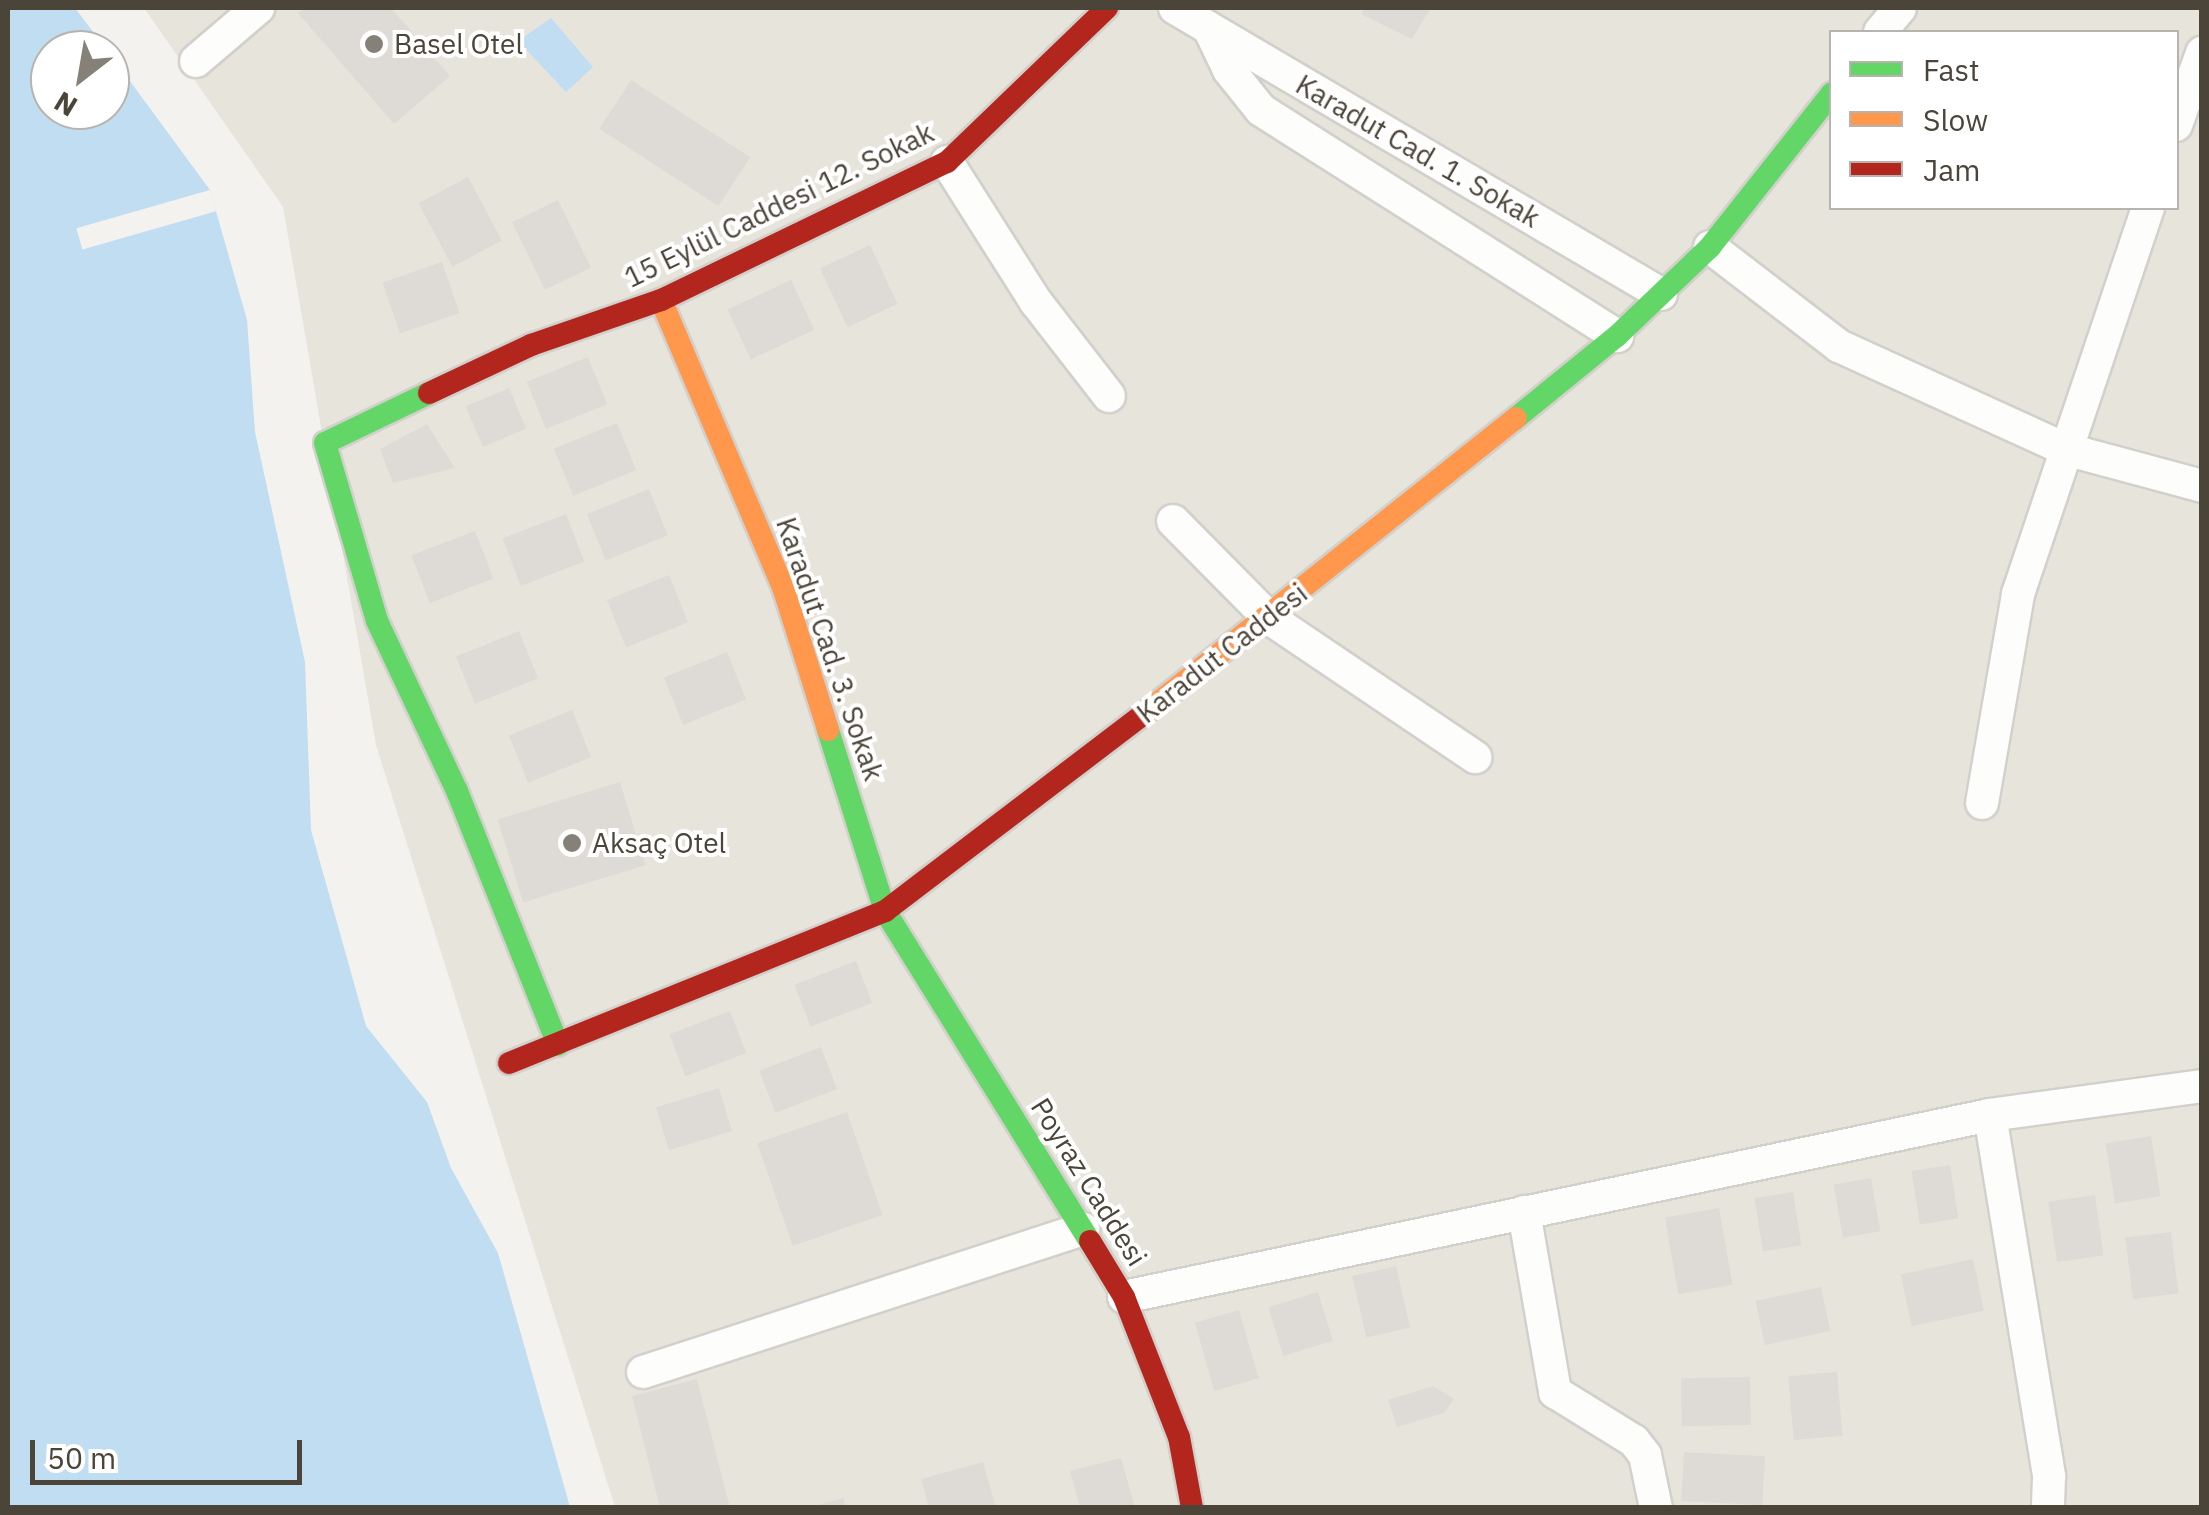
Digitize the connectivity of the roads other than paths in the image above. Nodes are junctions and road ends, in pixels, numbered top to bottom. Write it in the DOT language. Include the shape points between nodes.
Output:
graph roads {
  1 [pos="258,8"];
  2 [pos="1107,8"];
  3 [pos="1175,8"];
  4 [pos="1900,8"];
  5 [pos="1209,28"];
  6 [pos="1882,30"];
  7 [pos="2202,53"];
  8 [pos="196,62"];
  9 [pos="1829,98"];
  10 [pos="2179,118"];
  11 [pos="948,162"];
  12 [pos="2147,210"];
  13 [pos="1710,246"];
  14 [pos="1661,294"];
  15 [pos="661,300"];
  16 [pos="1617,336"];
  17 [pos="1109,396"];
  18 [pos="2065,449"];
  19 [pos="2202,486"];
  20 [pos="1174,521"];
  21 [pos="1269,618"];
  22 [pos="1474,758"];
  23 [pos="1982,804"];
  24 [pos="885,911"];
  25 [pos="558,1045"];
  26 [pos="509,1063"];
  27 [pos="2202,1086"];
  28 [pos="1990,1116"];
  29 [pos="1524,1212"];
  30 [pos="1083,1228"];
  31 [pos="1124,1298"];
  32 [pos="643,1372"];
  33 [pos="1192,1508"];
  34 [pos="1656,1508"];
  35 [pos="2048,1508"];
  1 -- 8 [label="street"];
  2 -- 11 [label="street, 15 Eylül Caddesi 12. Sokak"];
  3 -- 5 [label="street, Karadut Cad. 1. Sokak"];
  4 -- 6 [label="street"];
  5 -- 14 [label="street, Karadut Cad. 1. Sokak"];
  5 -- 16 [label="street" via="1229,70 1261,110"];
  7 -- 10 [label="street"];
  9 -- 13 [label="street, Karadut Caddesi"];
  11 -- 15 [label="street, 15 Eylül Caddesi 12. Sokak"];
  11 -- 17 [label="street" via="1036,302"];
  12 -- 18 [label="street"];
  13 -- 14 [label="street, Karadut Caddesi"];
  13 -- 18 [label="street" via="1839,346"];
  14 -- 16 [label="street, Karadut Caddesi"];
  15 -- 24 [label="street, Karadut Cad. 3. Sokak" via="783,587"];
  15 -- 25 [label="street, 15 Eylül Caddesi 12. Sokak" via="531,345 325,444 377,621 458,790"];
  16 -- 21 [label="street, Karadut Caddesi"];
  18 -- 19 [label="street"];
  18 -- 23 [label="street" via="2018,594"];
  20 -- 21 [label="street"];
  21 -- 22 [label="street"];
  21 -- 24 [label="street, Karadut Caddesi"];
  24 -- 25 [label="street, Karadut Caddesi"];
  24 -- 30 [label="street, Poyraz Caddesi"];
  25 -- 26 [label="street, Karadut Caddesi"];
  27 -- 28 [label="street"];
  28 -- 29 [label="street"];
  28 -- 35 [label="street" via="2049,1477"];
  29 -- 31 [label="street"];
  29 -- 34 [label="street" via="1555,1392 1634,1441 1645,1456"];
  30 -- 31 [label="street, Poyraz Caddesi"];
  30 -- 32 [label="street"];
  31 -- 33 [label="street, Poyraz Caddesi" via="1179,1438"];
}
